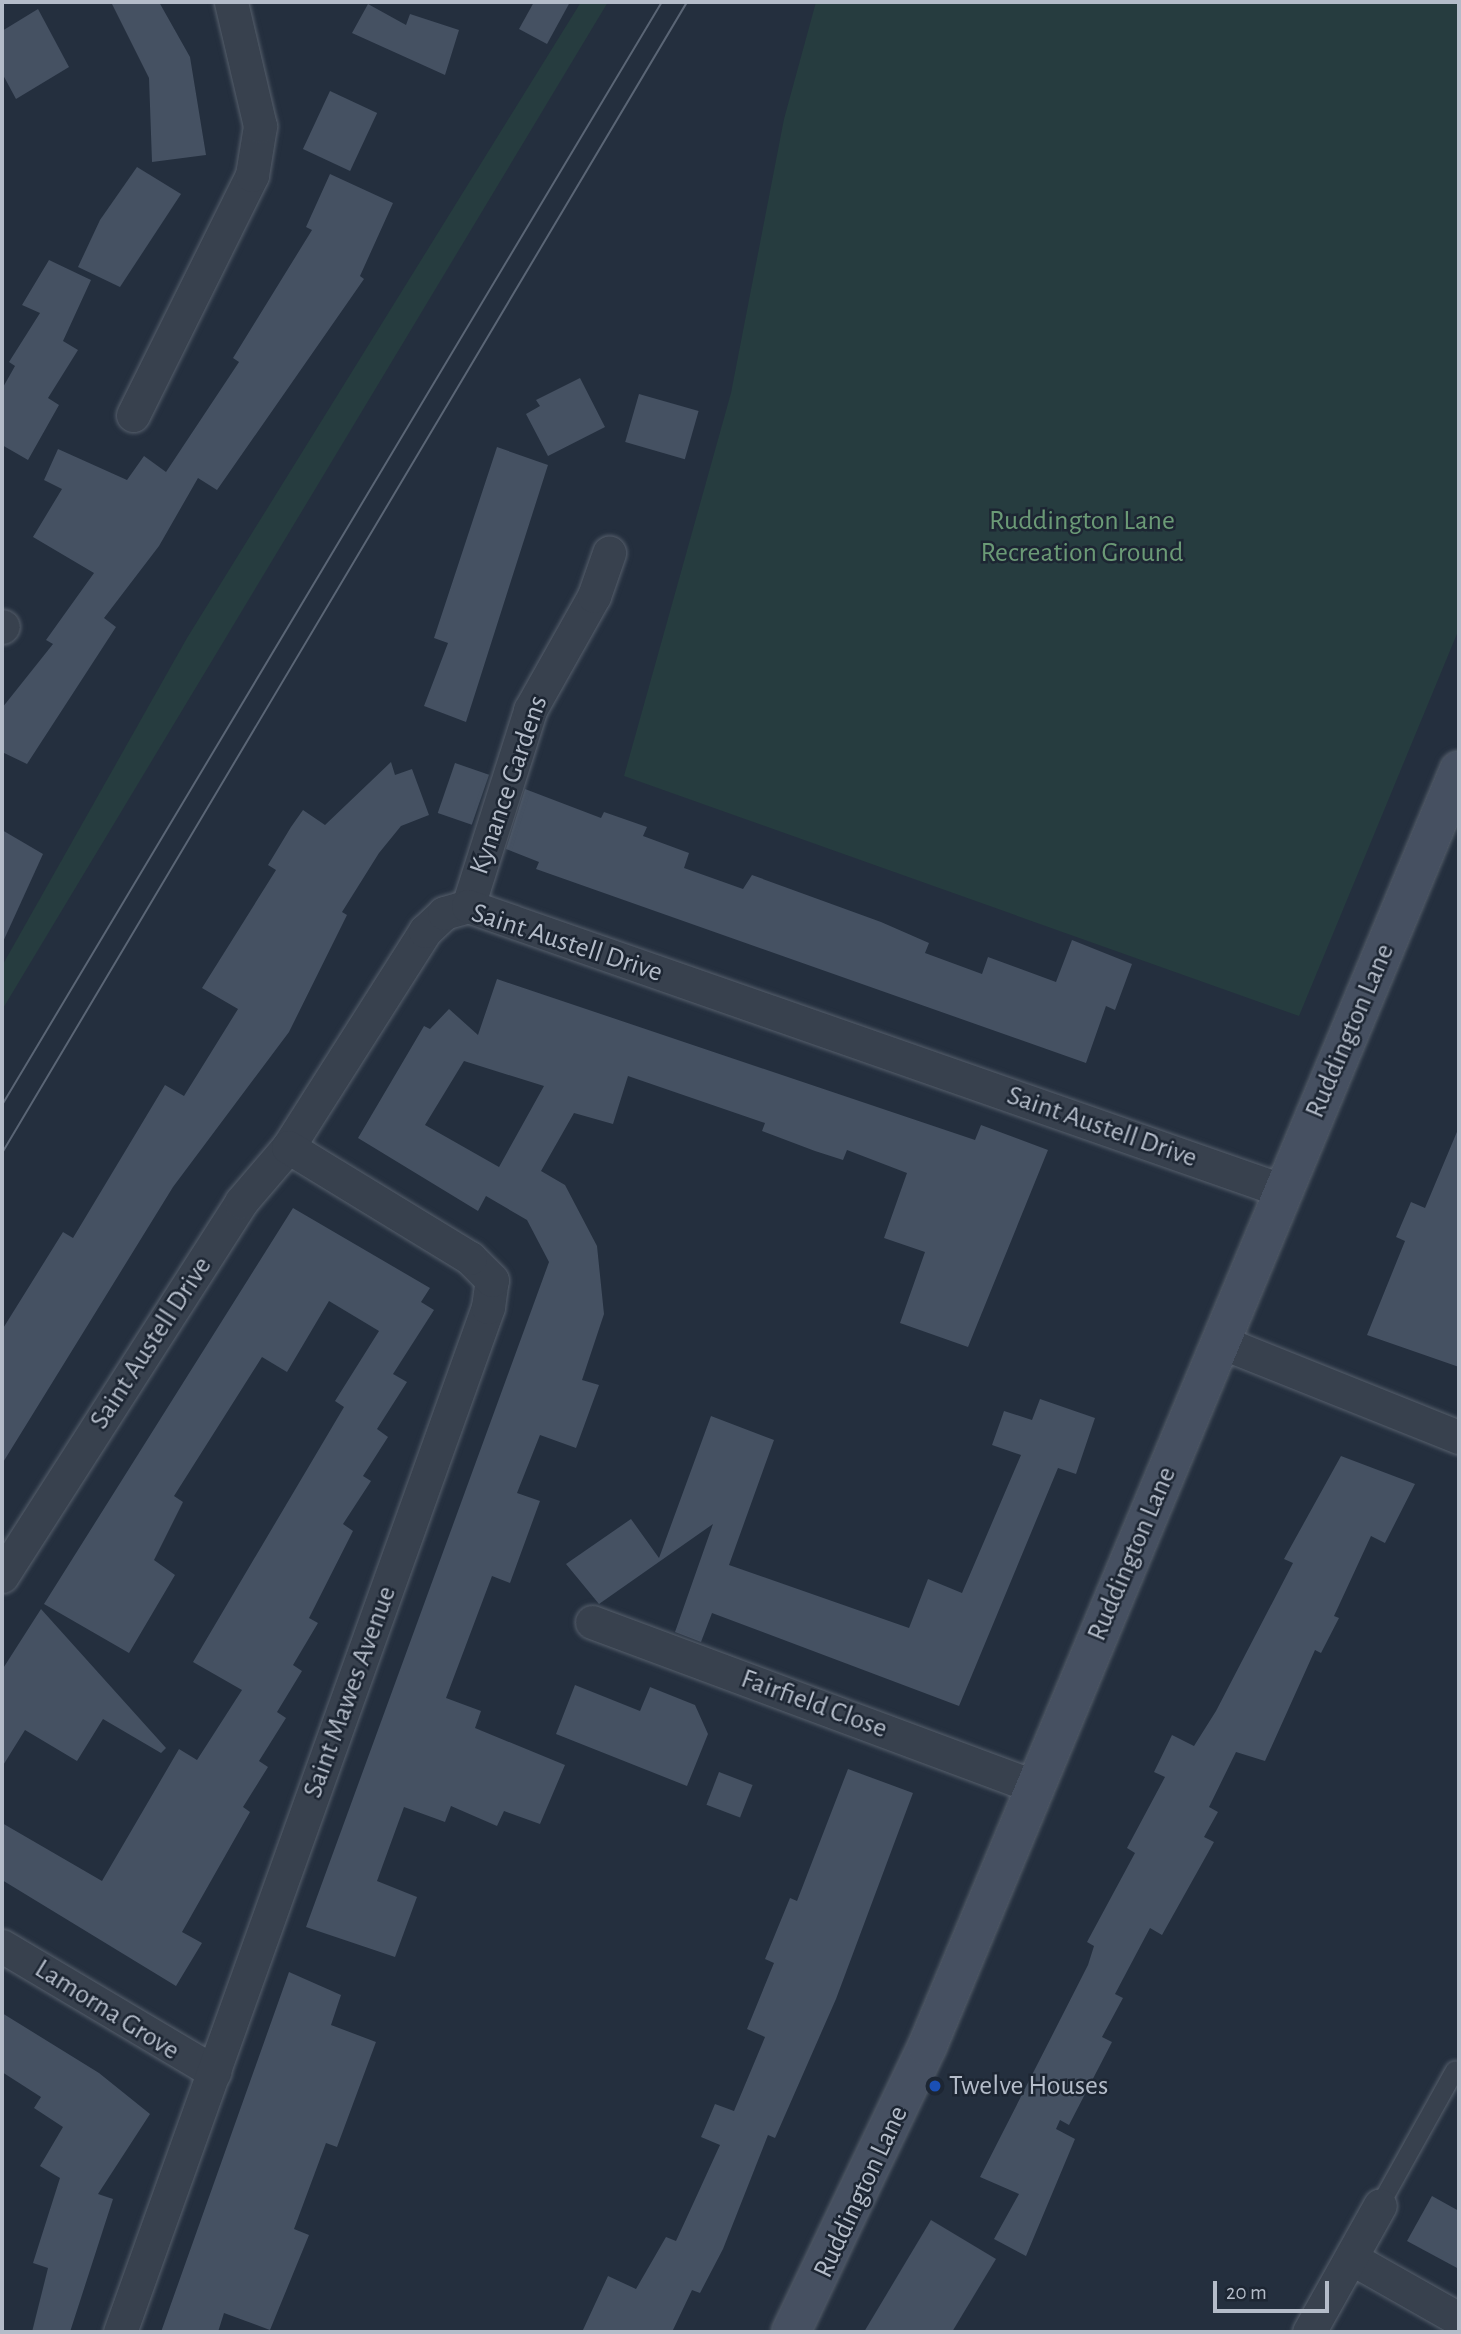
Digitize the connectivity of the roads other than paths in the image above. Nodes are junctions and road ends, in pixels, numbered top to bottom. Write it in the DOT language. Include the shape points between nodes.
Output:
graph roads {
  1 [pos="231,2"];
  2 [pos="133,415"];
  3 [pos="609,553"];
  4 [pos="1459,770"];
  5 [pos="468,906"];
  6 [pos="288,1147"];
  7 [pos="1284,1191"];
  8 [pos="1221,1342"];
  9 [pos="1459,1437"];
  10 [pos="2,1576"];
  11 [pos="592,1622"];
  12 [pos="1036,1787"];
  13 [pos="2,1946"];
  14 [pos="1455,2070"];
  15 [pos="214,2072"];
  16 [pos="1380,2205"];
  17 [pos="1351,2258"];
  18 [pos="1459,2319"];
  19 [pos="120,2332"];
  20 [pos="791,2332"];
  21 [pos="1310,2332"];
  1 -- 2 [label="street" via="260,126 252,175"];
  3 -- 5 [label="street, Kynance Gardens" via="594,596 530,709"];
  4 -- 7 [label="main road, Ruddington Lane"];
  5 -- 6 [label="street, Saint Austell Drive" via="444,913 425,931"];
  5 -- 7 [label="street, Saint Austell Drive"];
  6 -- 10 [label="street, Saint Austell Drive" via="242,1202"];
  6 -- 15 [label="street, Saint Mawes Avenue" via="470,1258 492,1280 483,1320"];
  7 -- 8 [label="main road, Ruddington Lane"];
  8 -- 9 [label="street"];
  8 -- 12 [label="main road, Ruddington Lane"];
  11 -- 12 [label="street, Fairfield Close"];
  12 -- 20 [label="main road, Ruddington Lane" via="884,2148"];
  13 -- 15 [label="street, Lamorna Grove"];
  14 -- 16 [label="lane"];
  15 -- 19 [label="street, Saint Mawes Avenue"];
  16 -- 17 [label="street"];
  17 -- 18 [label="street"];
  17 -- 21 [label="street"];
}
